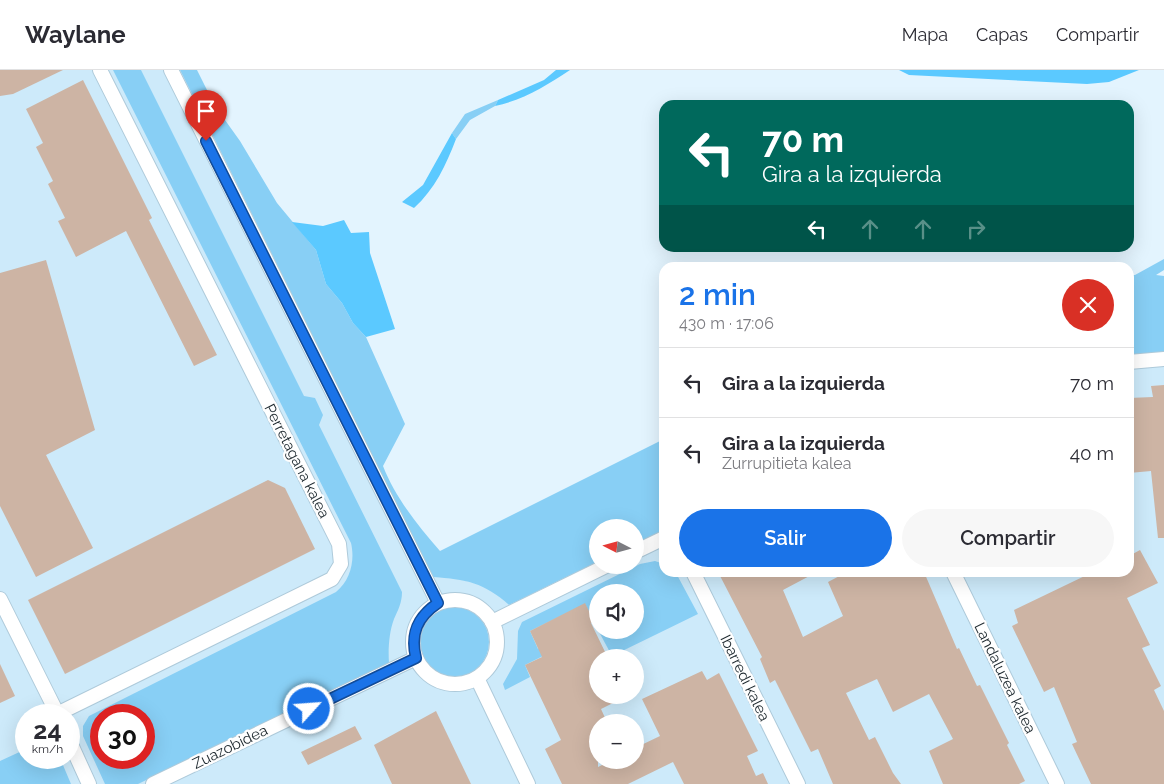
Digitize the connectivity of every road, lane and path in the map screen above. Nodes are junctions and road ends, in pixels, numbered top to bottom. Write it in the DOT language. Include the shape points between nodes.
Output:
graph roads {
  1 [pos="100,70"];
  2 [pos="171,70"];
  3 [pos="1164,359"];
  4 [pos="1134,362"];
  5 [pos="659,540"];
  6 [pos="644,548"];
  7 [pos="590,574"];
  8 [pos="695,577"];
  9 [pos="955,577"];
  10 [pos="0,599"];
  11 [pos="438,603"];
  12 [pos="492,622"];
  13 [pos="416,658"];
  14 [pos="477,678"];
  15 [pos="52,704"];
  16 [pos="79,704"];
  17 [pos="80,764"];
  18 [pos="89,784"];
  19 [pos="152,784"];
  20 [pos="528,784"];
  21 [pos="798,784"];
  22 [pos="1057,784"];
  1 -- 16 [label="street, Perretagana kalea" via="339,544 341,564 332,579"];
  2 -- 11 [label="street"];
  3 -- 4 [label="street"];
  5 -- 6 [label="street"];
  7 -- 12 [label="street"];
  8 -- 21 [label="street, Ibarredi kalea"];
  9 -- 22 [label="street, Landaluzea kalea"];
  10 -- 15 [label="street"];
  11 -- 12 [label="street" via="448,600 469,602"];
  11 -- 13 [label="street" via="427,610 414,632"];
  12 -- 14 [label="street" via="496,653 492,663"];
  13 -- 14 [label="street" via="428,674 442,682 457,684"];
  13 -- 19 [label="street, Zuazobidea"];
  14 -- 20 [label="street"];
  17 -- 18 [label="street"];
}
